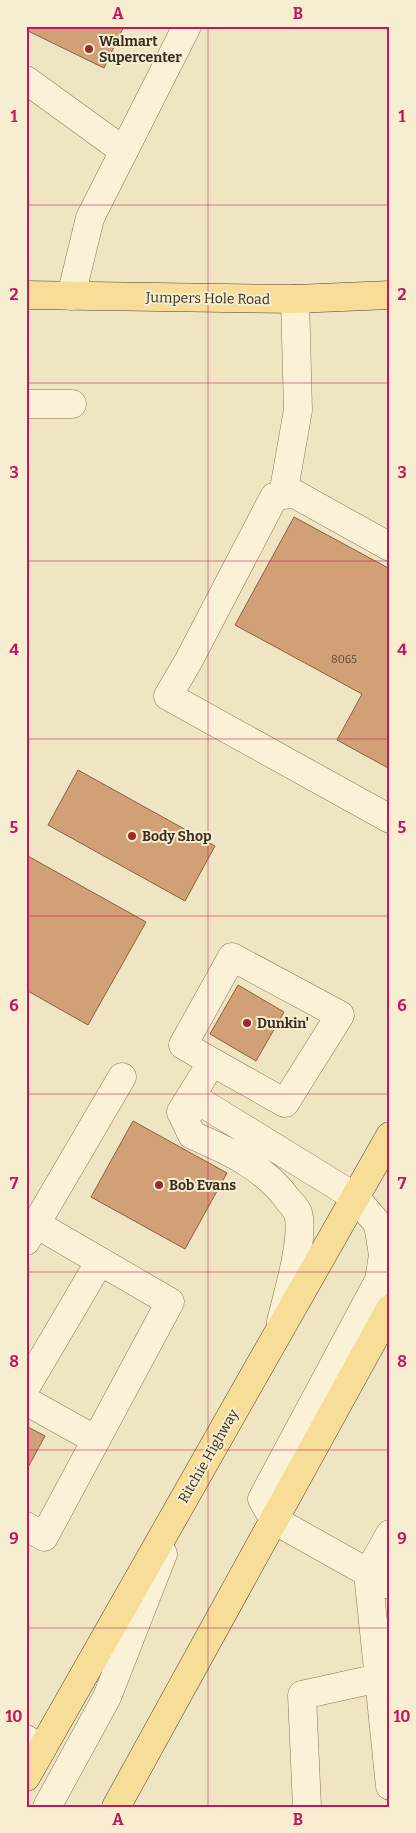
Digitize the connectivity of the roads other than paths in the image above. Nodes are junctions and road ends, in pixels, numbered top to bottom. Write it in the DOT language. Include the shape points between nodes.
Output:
graph roads {
  1 [pos="187,26"];
  2 [pos="26,80"];
  3 [pos="124,150"];
  4 [pos="26,295"];
  5 [pos="71,296"];
  6 [pos="390,296"];
  7 [pos="295,299"];
  8 [pos="26,404"];
  9 [pos="72,404"];
  10 [pos="283,496"];
  11 [pos="390,547"];
  12 [pos="390,819"];
  13 [pos="212,1062"];
  14 [pos="122,1077"];
  15 [pos="181,1112"];
  16 [pos="390,1136"];
  17 [pos="355,1197"];
  18 [pos="31,1233"];
  19 [pos="100,1261"];
  20 [pos="390,1309"];
  21 [pos="279,1332"];
  22 [pos="26,1387"];
  23 [pos="26,1401"];
  24 [pos="96,1440"];
  25 [pos="184,1499"];
  26 [pos="274,1520"];
  27 [pos="26,1526"];
  28 [pos="390,1534"];
  29 [pos="379,1579"];
  30 [pos="379,1678"];
  31 [pos="34,1744"];
  32 [pos="26,1777"];
  33 [pos="390,1786"];
  34 [pos="47,1807"];
  35 [pos="116,1807"];
  36 [pos="307,1807"];
  1 -- 3 [label="lane"];
  2 -- 3 [label="lane"];
  3 -- 5 [label="lane" via="90,218"];
  4 -- 5 [label="main road, Jumpers Hole Road"];
  5 -- 7 [label="main road, Jumpers Hole Road"];
  6 -- 7 [label="main road, Jumpers Hole Road"];
  7 -- 10 [label="lane" via="298,410"];
  8 -- 9 [label="lane"];
  10 -- 11 [label="lane" via="293,493"];
  10 -- 12 [label="lane" via="274,498 168,696"];
  13 -- 13 [label="lane" via="183,1045 232,957 340,1015 286,1103"];
  13 -- 15 [label="lane"];
  14 -- 18 [label="lane"];
  15 -- 17 [label="lane" via="204,1104"];
  15 -- 21 [label="lane" via="192,1136 230,1152 263,1172 298,1213 299,1241"];
  16 -- 17 [label="main road, Ritchie Highway"];
  17 -- 21 [label="main road, Ritchie Highway"];
  17 -- 26 [label="lane" via="378,1224 383,1255 379,1280 262,1499"];
  18 -- 19 [label="lane"];
  19 -- 22 [label="lane"];
  19 -- 24 [label="lane" via="170,1302"];
  20 -- 26 [label="main road"];
  21 -- 25 [label="main road, Ritchie Highway"];
  23 -- 24 [label="lane"];
  24 -- 27 [label="lane" via="44,1537"];
  25 -- 31 [label="main road, Ritchie Highway"];
  25 -- 34 [label="lane" via="107,1696"];
  26 -- 29 [label="lane"];
  26 -- 35 [label="main road"];
  28 -- 29 [label="lane"];
  29 -- 30 [label="lane"];
  30 -- 33 [label="lane"];
  30 -- 36 [label="lane" via="302,1695"];
  31 -- 32 [label="main road, Ritchie Highway"];
}
